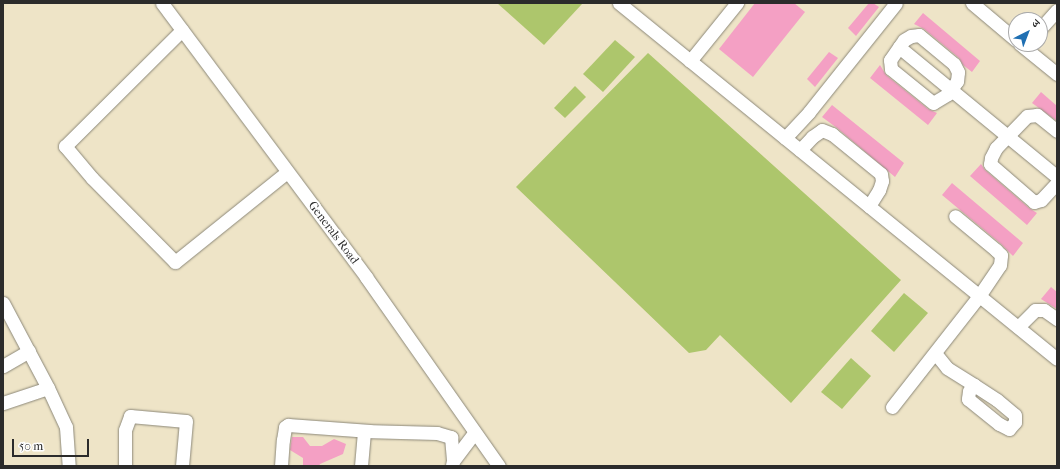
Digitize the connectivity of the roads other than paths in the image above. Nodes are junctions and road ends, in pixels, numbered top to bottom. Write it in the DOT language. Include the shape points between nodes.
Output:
graph roads {
  1 [pos="162,3"];
  2 [pos="620,3"];
  3 [pos="737,3"];
  4 [pos="896,3"];
  5 [pos="972,3"];
  6 [pos="635,8"];
  7 [pos="1057,10"];
  8 [pos="1048,21"];
  9 [pos="182,30"];
  10 [pos="1008,33"];
  11 [pos="899,47"];
  12 [pos="1031,52"];
  13 [pos="690,61"];
  14 [pos="1057,74"];
  15 [pos="951,89"];
  16 [pos="1057,131"];
  17 [pos="1008,136"];
  18 [pos="785,138"];
  19 [pos="800,150"];
  20 [pos="287,172"];
  21 [pos="1057,177"];
  22 [pos="1057,183"];
  23 [pos="869,206"];
  24 [pos="955,216"];
  25 [pos="979,296"];
  26 [pos="3,303"];
  27 [pos="1057,319"];
  28 [pos="1018,327"];
  29 [pos="29,351"];
  30 [pos="935,353"];
  31 [pos="1057,359"];
  32 [pos="3,366"];
  33 [pos="974,385"];
  34 [pos="48,388"];
  35 [pos="3,403"];
  36 [pos="892,406"];
  37 [pos="370,431"];
  38 [pos="475,432"];
  39 [pos="453,463"];
  40 [pos="68,466"];
  41 [pos="125,466"];
  42 [pos="182,466"];
  43 [pos="281,466"];
  44 [pos="361,466"];
  45 [pos="499,466"];
  1 -- 9 [label="street, Generals Road"];
  2 -- 6 [label="street"];
  3 -- 13 [label="street"];
  4 -- 18 [label="street" via="809,112"];
  5 -- 10 [label="street"];
  6 -- 13 [label="street"];
  7 -- 8 [label="street"];
  9 -- 20 [label="street, Generals Road"];
  9 -- 20 [label="street" via="65,146 92,178 175,262"];
  11 -- 15 [label="street"];
  11 -- 15 [label="street" via="911,36 919,36 954,64 958,72"];
  11 -- 15 [label="street" via="890,60 891,69 933,103"];
  12 -- 14 [label="street"];
  13 -- 18 [label="street"];
  15 -- 17 [label="street"];
  16 -- 17 [label="street" via="1037,115 1027,116"];
  17 -- 21 [label="street"];
  17 -- 22 [label="street" via="996,148 990,164 1034,202 1041,200"];
  18 -- 19 [label="street"];
  19 -- 23 [label="street"];
  19 -- 23 [label="street" via="822,130 832,134 881,174 879,190"];
  20 -- 38 [label="street, Generals Road" via="366,277"];
  23 -- 25 [label="street"];
  24 -- 25 [label="street" via="1001,255 1000,265"];
  25 -- 28 [label="street"];
  25 -- 30 [label="street"];
  26 -- 29 [label="street"];
  27 -- 28 [label="street" via="1044,310 1035,310"];
  28 -- 31 [label="street"];
  29 -- 32 [label="street"];
  29 -- 34 [label="street"];
  30 -- 33 [label="street" via="947,368"];
  30 -- 36 [label="street"];
  34 -- 35 [label="street"];
  34 -- 40 [label="street" via="66,427"];
  37 -- 39 [label="street" via="437,432 451,437"];
  37 -- 43 [label="street" via="288,425 285,427"];
  37 -- 44 [label="street" via="364,431"];
  38 -- 39 [label="street"];
  38 -- 45 [label="street, Generals Road"];
  41 -- 42 [label="street" via="126,430 130,416 186,421"];
}
